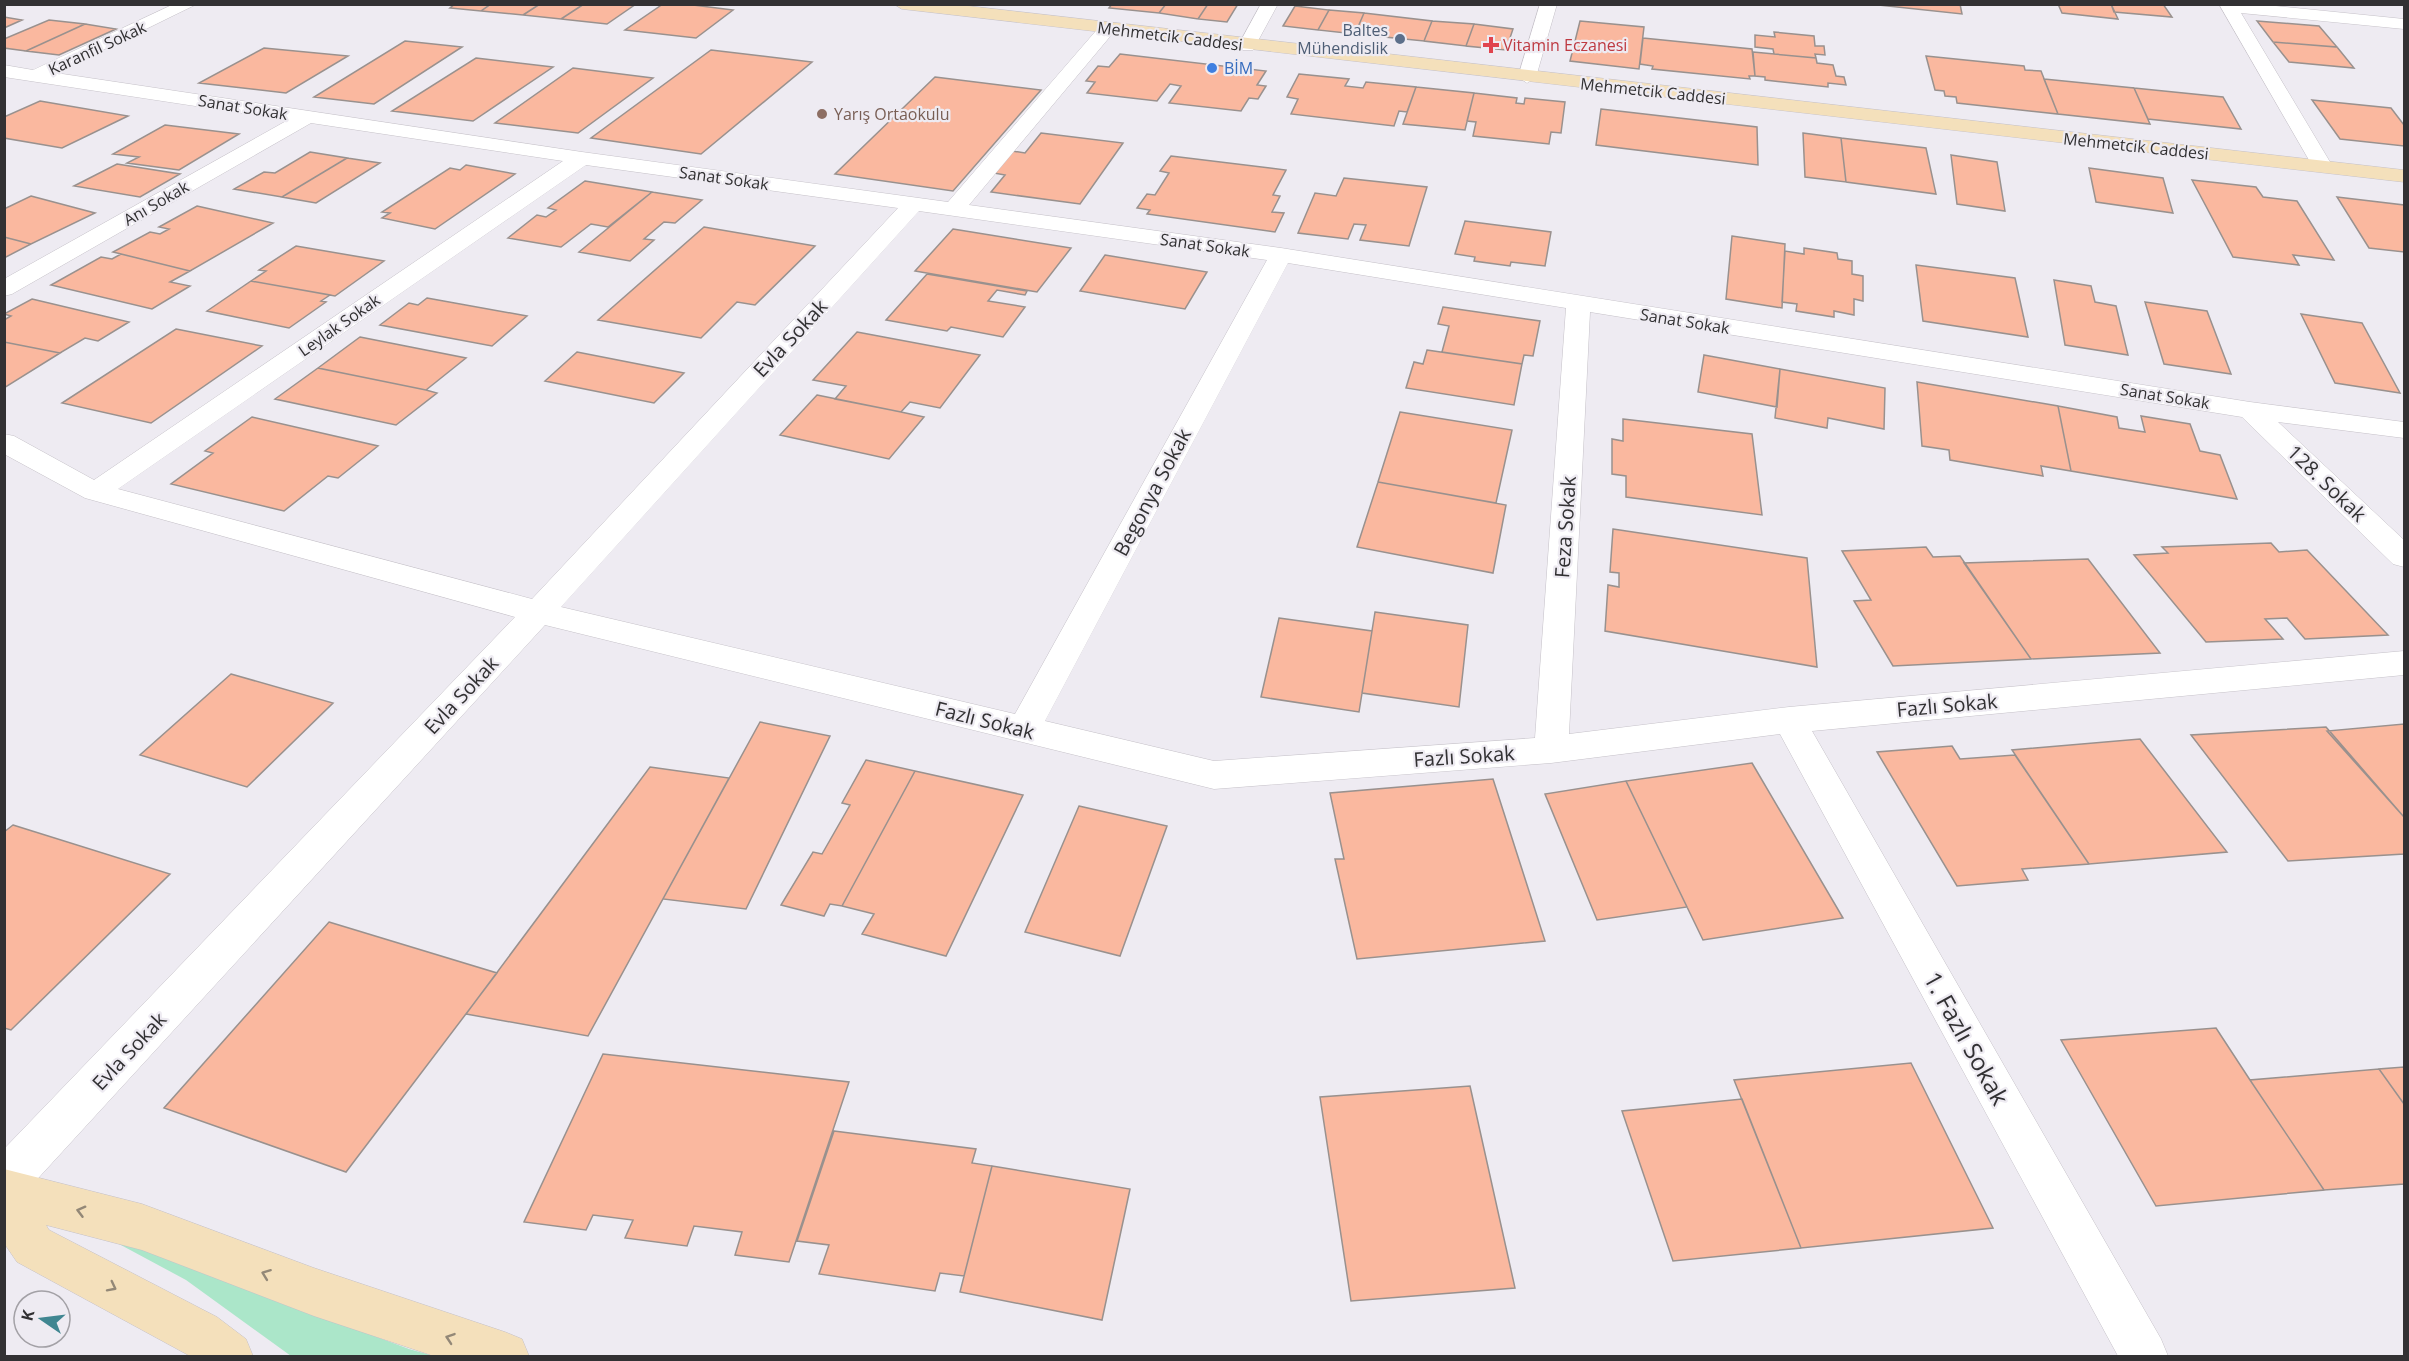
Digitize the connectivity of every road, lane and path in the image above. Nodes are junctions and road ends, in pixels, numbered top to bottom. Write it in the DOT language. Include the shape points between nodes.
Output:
graph roads {
  1 [pos="189,4"];
  2 [pos="902,4"];
  3 [pos="1270,4"];
  4 [pos="1549,4"];
  5 [pos="2227,6"];
  6 [pos="956,7"];
  7 [pos="2404,24"];
  8 [pos="1107,29"];
  9 [pos="1247,46"];
  10 [pos="4,71"];
  11 [pos="36,76"];
  12 [pos="1527,77"];
  13 [pos="4,91"];
  14 [pos="307,117"];
  15 [pos="582,158"];
  16 [pos="2323,167"];
  17 [pos="2404,176"];
  18 [pos="913,205"];
  19 [pos="952,211"];
  20 [pos="1281,255"];
  21 [pos="4,289"];
  22 [pos="1578,304"];
  23 [pos="2250,410"];
  24 [pos="2404,430"];
  25 [pos="4,442"];
  26 [pos="95,492"];
  27 [pos="2404,557"];
  28 [pos="538,612"];
  29 [pos="2404,663"];
  30 [pos="1790,720"];
  31 [pos="1024,729"];
  32 [pos="1551,750"];
  33 [pos="4,1182"];
  34 [pos="4,1191"];
  35 [pos="4,1200"];
  36 [pos="229,1356"];
  37 [pos="506,1356"];
  38 [pos="2144,1356"];
  1 -- 11 [label="street, Karanfil Sokak"];
  2 -- 6 [label="main road, Mehmetcik Caddesi"];
  3 -- 9 [label="street"];
  4 -- 12 [label="street"];
  5 -- 7 [label="street"];
  5 -- 16 [label="street"];
  6 -- 8 [label="main road, Mehmetcik Caddesi"];
  8 -- 9 [label="main road, Mehmetcik Caddesi"];
  8 -- 19 [label="street"];
  9 -- 12 [label="main road, Mehmetcik Caddesi"];
  10 -- 11 [label="street, Sanat Sokak"];
  11 -- 13 [label="street, Karanfil Sokak"];
  11 -- 14 [label="street, Sanat Sokak"];
  12 -- 16 [label="main road, Mehmetcik Caddesi"];
  14 -- 15 [label="street, Sanat Sokak"];
  14 -- 21 [label="street, Anı Sokak"];
  15 -- 18 [label="street, Sanat Sokak"];
  15 -- 26 [label="street, Leylak Sokak"];
  16 -- 17 [label="main road, Mehmetcik Caddesi"];
  18 -- 19 [label="street, Sanat Sokak"];
  18 -- 28 [label="street, Evla Sokak"];
  19 -- 20 [label="street, Sanat Sokak"];
  20 -- 22 [label="street, Sanat Sokak"];
  20 -- 31 [label="street, Begonya Sokak"];
  22 -- 23 [label="street, Sanat Sokak"];
  22 -- 32 [label="street, Feza Sokak"];
  23 -- 24 [label="street, Sanat Sokak"];
  23 -- 27 [label="street, 128. Sokak"];
  25 -- 26 [label="street, Fazlı Sokak"];
  26 -- 28 [label="street, Fazlı Sokak"];
  28 -- 31 [label="street, Fazlı Sokak"];
  28 -- 33 [label="street, Evla Sokak"];
  29 -- 30 [label="street, Fazlı Sokak"];
  30 -- 32 [label="street, Fazlı Sokak"];
  30 -- 38 [label="street, 1. Fazlı Sokak"];
  31 -- 32 [label="street, Fazlı Sokak" via="1214,775"];
  37 -- 34 [label="main road, one-way" via="315,1293 142,1227"];
  35 -- 36 [label="main road, one-way" via="33,1246 200,1334"];
}
